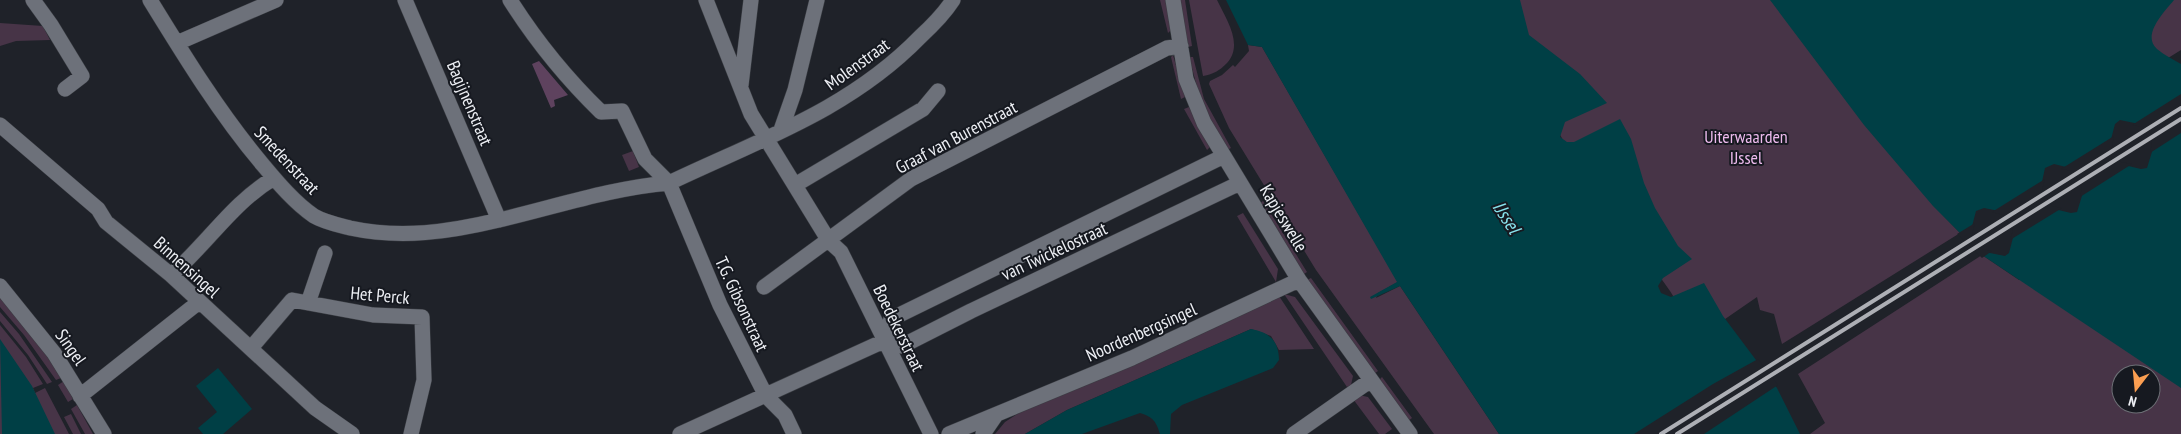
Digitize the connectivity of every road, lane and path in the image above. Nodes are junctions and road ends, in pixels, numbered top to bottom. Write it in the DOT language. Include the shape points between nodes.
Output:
graph roads {
  1 [pos="32,0"];
  2 [pos="150,0"];
  3 [pos="276,0"];
  4 [pos="405,0"];
  5 [pos="510,0"];
  6 [pos="706,0"];
  7 [pos="751,0"];
  8 [pos="817,0"];
  9 [pos="953,0"];
  10 [pos="1173,0"];
  11 [pos="176,43"];
  12 [pos="1181,46"];
  13 [pos="741,85"];
  14 [pos="65,89"];
  15 [pos="938,91"];
  16 [pos="0,125"];
  17 [pos="774,133"];
  18 [pos="1224,156"];
  19 [pos="274,178"];
  20 [pos="669,182"];
  21 [pos="1240,183"];
  22 [pos="795,185"];
  23 [pos="499,220"];
  24 [pos="829,241"];
  25 [pos="325,253"];
  26 [pos="171,275"];
  27 [pos="1295,282"];
  28 [pos="0,286"];
  29 [pos="764,287"];
  30 [pos="199,302"];
  31 [pos="308,303"];
  32 [pos="884,341"];
  33 [pos="251,348"];
  34 [pos="1368,382"];
  35 [pos="80,396"];
  36 [pos="766,396"];
  37 [pos="996,415"];
  38 [pos="104,434"];
  39 [pos="352,434"];
  40 [pos="411,434"];
  41 [pos="680,434"];
  42 [pos="794,434"];
  43 [pos="931,434"];
  44 [pos="949,434"];
  45 [pos="983,434"];
  46 [pos="1294,434"];
  47 [pos="1410,434"];
  1 -- 14 [label="street" via="82,76"];
  2 -- 11 [label="street, Smedenstraat"];
  3 -- 11 [label="street"];
  4 -- 23 [label="street, Bagijnenstraat"];
  5 -- 20 [label="street" via="559,69 601,112 622,111 645,159"];
  6 -- 13 [label="street, Boedekerstraat"];
  7 -- 13 [label="street"];
  8 -- 17 [label="street" via="795,90"];
  9 -- 17 [label="street, Molenstraat" via="936,22 890,67 842,100"];
  10 -- 12 [label="street, Kapjeswelle"];
  11 -- 19 [label="street, Smedenstraat" via="235,132"];
  12 -- 18 [label="street, Kapjeswelle" via="1186,79 1195,104"];
  12 -- 24 [label="street, Graaf van Burenstraat" via="1167,48 911,179"];
  13 -- 17 [label="street, Boedekerstraat" via="751,114"];
  15 -- 22 [label="street" via="923,109"];
  16 -- 26 [label="street, Binnensingel" via="98,209 106,222"];
  17 -- 20 [label="street, Molenstraat"];
  17 -- 22 [label="street, Boedekerstraat"];
  18 -- 21 [label="street, Kapjeswelle"];
  18 -- 32 [label="street, van Twickelostraat" via="891,320"];
  19 -- 23 [label="street, Smedenstraat" via="315,216 367,232 418,235"];
  19 -- 26 [label="street" via="262,185"];
  20 -- 23 [label="street, Smedenstraat" via="641,185"];
  20 -- 36 [label="street, T.G. Gibsonstraat" via="720,305"];
  21 -- 27 [label="street, Kapjeswelle"];
  21 -- 32 [label="street, van Twickelostraat" via="902,346"];
  22 -- 24 [label="street, Boedekerstraat"];
  24 -- 29 [label="street, Graaf van Burenstraat"];
  24 -- 32 [label="street, Boedekerstraat" via="841,252"];
  25 -- 31 [label="street"];
  26 -- 30 [label="street, Binnensingel"];
  27 -- 34 [label="street, Kapjeswelle"];
  27 -- 37 [label="street, Noordenbergsingel" via="1132,358"];
  28 -- 35 [label="street, Singel" via="54,353"];
  30 -- 33 [label="street, Binnensingel"];
  30 -- 35 [label="street"];
  31 -- 33 [label="street, Het Perck" via="292,300"];
  31 -- 40 [label="street, Het Perck" via="373,315 422,317 424,380"];
  32 -- 36 [label="street"];
  32 -- 43 [label="street, Boedekerstraat"];
  33 -- 39 [label="street, Binnensingel" via="315,408"];
  34 -- 46 [label="street"];
  34 -- 47 [label="street, Kapjeswelle"];
  35 -- 38 [label="street, Singel"];
  36 -- 41 [label="street"];
  36 -- 42 [label="street, T.G. Gibsonstraat" via="785,414"];
  37 -- 44 [label="street, Noordenbergsingel"];
  37 -- 45 [label="street"];
}
